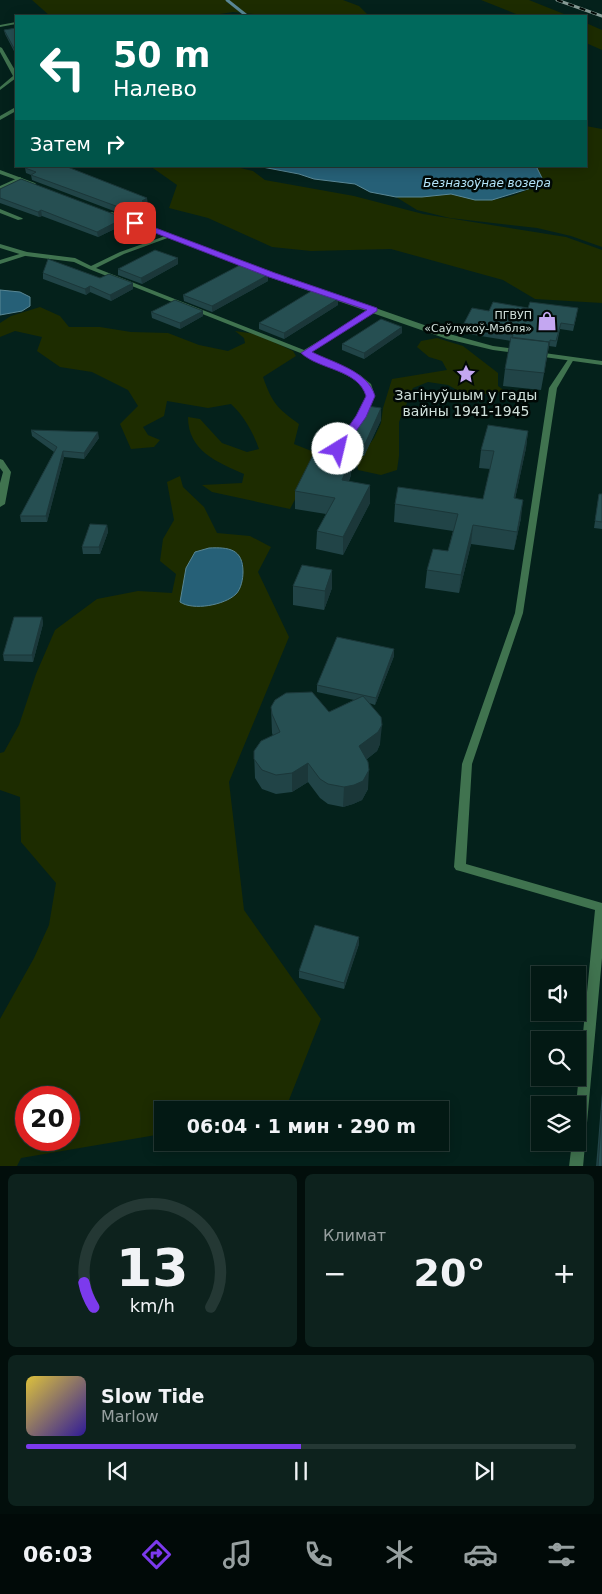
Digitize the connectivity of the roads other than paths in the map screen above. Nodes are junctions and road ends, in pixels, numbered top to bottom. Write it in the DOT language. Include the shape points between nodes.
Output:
graph roads {
  1 [pos="15,24"];
  2 [pos="0,26"];
  3 [pos="0,48"];
  4 [pos="15,74"];
  5 [pos="15,77"];
  6 [pos="0,89"];
  7 [pos="15,110"];
  8 [pos="0,118"];
  9 [pos="0,172"];
  10 [pos="20,179"];
  11 [pos="38,186"];
  12 [pos="0,188"];
  13 [pos="0,211"];
  14 [pos="108,213"];
  15 [pos="20,219"];
  16 [pos="170,236"];
  17 [pos="0,246"];
  18 [pos="26,254"];
  19 [pos="0,262"];
  20 [pos="91,268"];
  21 [pos="374,310"];
  22 [pos="305,353"];
  23 [pos="571,359"];
  24 [pos="602,363"];
  25 [pos="338,449"];
  26 [pos="0,462"];
  27 [pos="0,504"];
  28 [pos="576,1166"];
  1 -- 2 [label="lane"];
  3 -- 4 [label="lane"];
  5 -- 6 [label="lane"];
  7 -- 8 [label="lane"];
  9 -- 10 [label="street"];
  10 -- 11 [label="street"];
  10 -- 12 [label="lane"];
  13 -- 15 [label="lane"];
  14 -- 16 [label="street"];
  16 -- 20 [label="lane"];
  16 -- 21 [label="street"];
  17 -- 18 [label="lane"];
  18 -- 19 [label="street"];
  18 -- 20 [label="lane" via="75,260"];
  20 -- 22 [label="lane"];
  21 -- 22 [label="lane"];
  21 -- 23 [label="street" via="450,337 493,348"];
  22 -- 25 [label="lane" via="357,377 368,386 371,396 361,417"];
  23 -- 24 [label="street"];
  23 -- 28 [label="lane" via="553,388 519,613 467,764 460,867 602,907"];
  26 -- 27 [label="street" via="7,472"];
}
